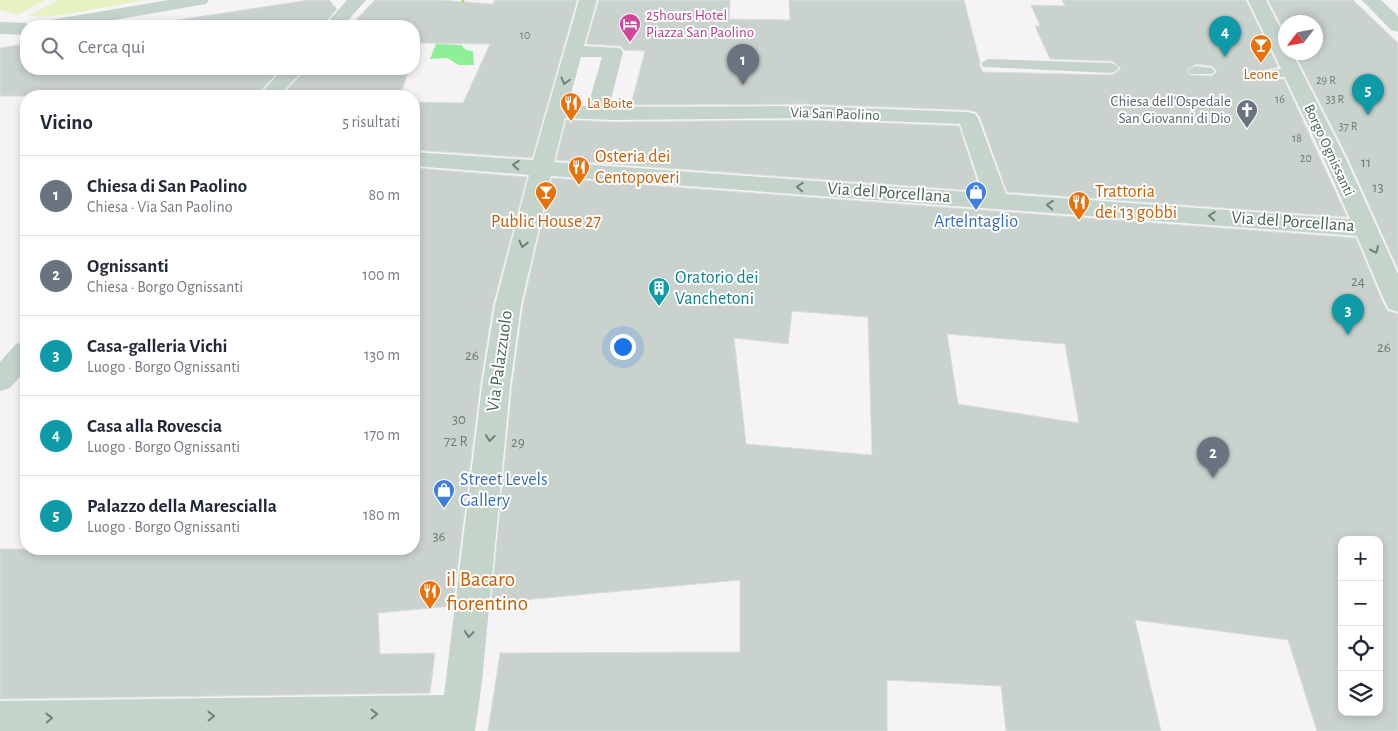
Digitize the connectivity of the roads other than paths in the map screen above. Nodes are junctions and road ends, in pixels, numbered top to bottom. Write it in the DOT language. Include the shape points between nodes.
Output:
graph roads {
  1 [pos="200,0"];
  2 [pos="357,0"];
  3 [pos="588,0"];
  4 [pos="1257,0"];
  5 [pos="1371,0"];
  6 [pos="85,20"];
  7 [pos="339,20"];
  8 [pos="1398,26"];
  9 [pos="0,28"];
  10 [pos="20,29"];
  11 [pos="574,51"];
  12 [pos="989,64"];
  13 [pos="1112,68"];
  14 [pos="288,75"];
  15 [pos="274,90"];
  16 [pos="556,111"];
  17 [pos="606,113"];
  18 [pos="420,159"];
  19 [pos="542,167"];
  20 [pos="997,201"];
  21 [pos="1365,228"];
  22 [pos="1398,302"];
  23 [pos="20,358"];
  24 [pos="0,380"];
  25 [pos="0,719"];
  26 [pos="457,722"];
  1 -- 6 [label="street"];
  2 -- 7 [label="street"];
  3 -- 11 [label="street, Via Palazzuolo"];
  4 -- 21 [label="street, Borgo Ognissanti" via="1284,74 1335,159"];
  5 -- 8 [label="street"];
  9 -- 10 [label="street"];
  11 -- 16 [label="street, Via Palazzuolo, one-way"];
  11 -- 17 [label="street" via="613,52"];
  12 -- 13 [label="lane"];
  14 -- 15 [label="street"];
  16 -- 17 [label="street, Via San Paolino"];
  16 -- 19 [label="street, Via Palazzuolo"];
  17 -- 20 [label="street, Via San Paolino" via="796,112 968,118"];
  19 -- 18 [label="street, Via del Porcellana, one-way"];
  20 -- 19 [label="street, Via del Porcellana, one-way"];
  19 -- 26 [label="street, Via Palazzuolo, one-way" via="508,305"];
  21 -- 20 [label="street, Via del Porcellana, one-way"];
  21 -- 22 [label="street, Borgo Ognissanti, one-way"];
  23 -- 24 [label="street"];
  25 -- 26 [label="street, one-way"];
}
